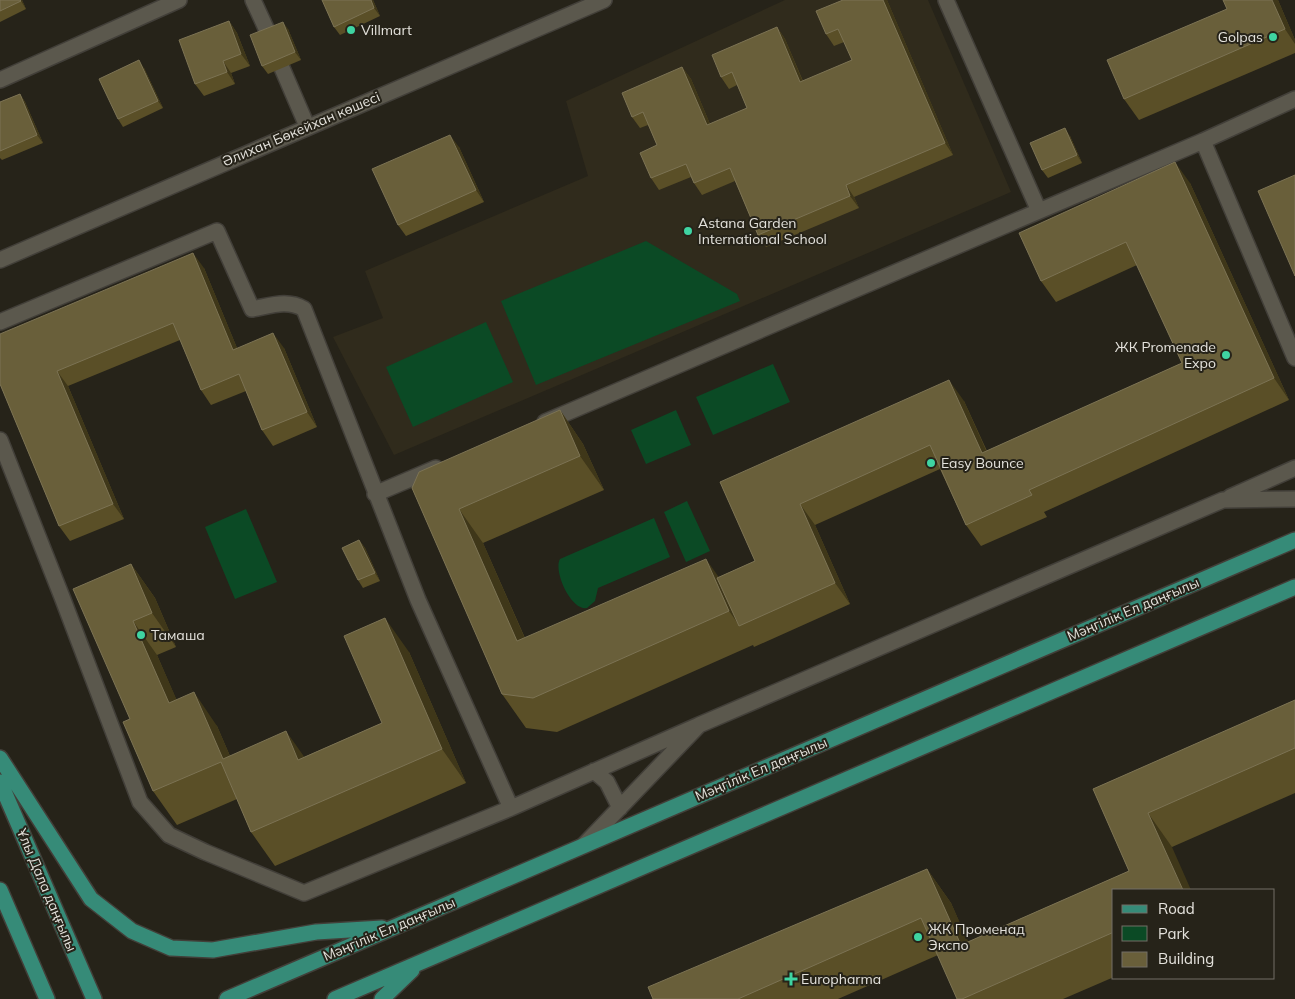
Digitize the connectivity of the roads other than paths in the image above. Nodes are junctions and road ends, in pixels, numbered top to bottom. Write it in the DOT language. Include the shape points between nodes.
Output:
graph roads {
  1 [pos="179,0"];
  2 [pos="253,0"];
  3 [pos="604,0"];
  4 [pos="946,0"];
  5 [pos="270,37"];
  6 [pos="282,68"];
  7 [pos="0,80"];
  8 [pos="1295,100"];
  9 [pos="307,126"];
  10 [pos="1203,142"];
  11 [pos="1039,211"];
  12 [pos="0,260"];
  13 [pos="0,322"];
  14 [pos="1295,358"];
  15 [pos="530,428"];
  16 [pos="0,440"];
  17 [pos="448,463"];
  18 [pos="1295,468"];
  19 [pos="375,494"];
  20 [pos="1295,499"];
  21 [pos="1223,500"];
  22 [pos="1295,540"];
  23 [pos="1295,587"];
  24 [pos="699,725"];
  25 [pos="0,758"];
  26 [pos="594,771"];
  27 [pos="0,782"];
  28 [pos="511,808"];
  29 [pos="620,808"];
  30 [pos="584,845"];
  31 [pos="0,890"];
  32 [pos="394,927"];
  33 [pos="419,963"];
  34 [pos="47,999"];
  35 [pos="94,999"];
  36 [pos="227,999"];
  37 [pos="336,999"];
  38 [pos="382,999"];
  1 -- 7 [label="street"];
  2 -- 5 [label="street"];
  3 -- 9 [label="street, Әлихан Бөкейхан көшесі"];
  4 -- 11 [label="street"];
  6 -- 9 [label="street"];
  8 -- 10 [label="street"];
  9 -- 12 [label="street, Әлихан Бөкейхан көшесі"];
  10 -- 11 [label="street"];
  10 -- 14 [label="street"];
  11 -- 15 [label="street"];
  13 -- 19 [label="street" via="217,231 252,309 286,303 304,309"];
  16 -- 28 [label="street" via="140,802 169,835 304,893"];
  17 -- 19 [label="street"];
  18 -- 21 [label="street"];
  19 -- 28 [label="street" via="418,600"];
  20 -- 21 [label="street"];
  21 -- 24 [label="street"];
  22 -- 30 [label="main road, Мәңгілік Ел даңғылы"];
  23 -- 33 [label="main road"];
  24 -- 26 [label="street"];
  24 -- 29 [label="street"];
  25 -- 32 [label="main road" via="91,898 132,931 170,948 213,950 316,932"];
  26 -- 28 [label="street"];
  26 -- 29 [label="street" via="606,782"];
  27 -- 35 [label="main road, Ұлы Дала даңғылы"];
  29 -- 30 [label="street"];
  30 -- 32 [label="main road, Мәңгілік Ел даңғылы"];
  31 -- 34 [label="main road"];
  32 -- 36 [label="main road, Мәңгілік Ел даңғылы"];
  33 -- 37 [label="main road"];
  33 -- 38 [label="main road"];
}
